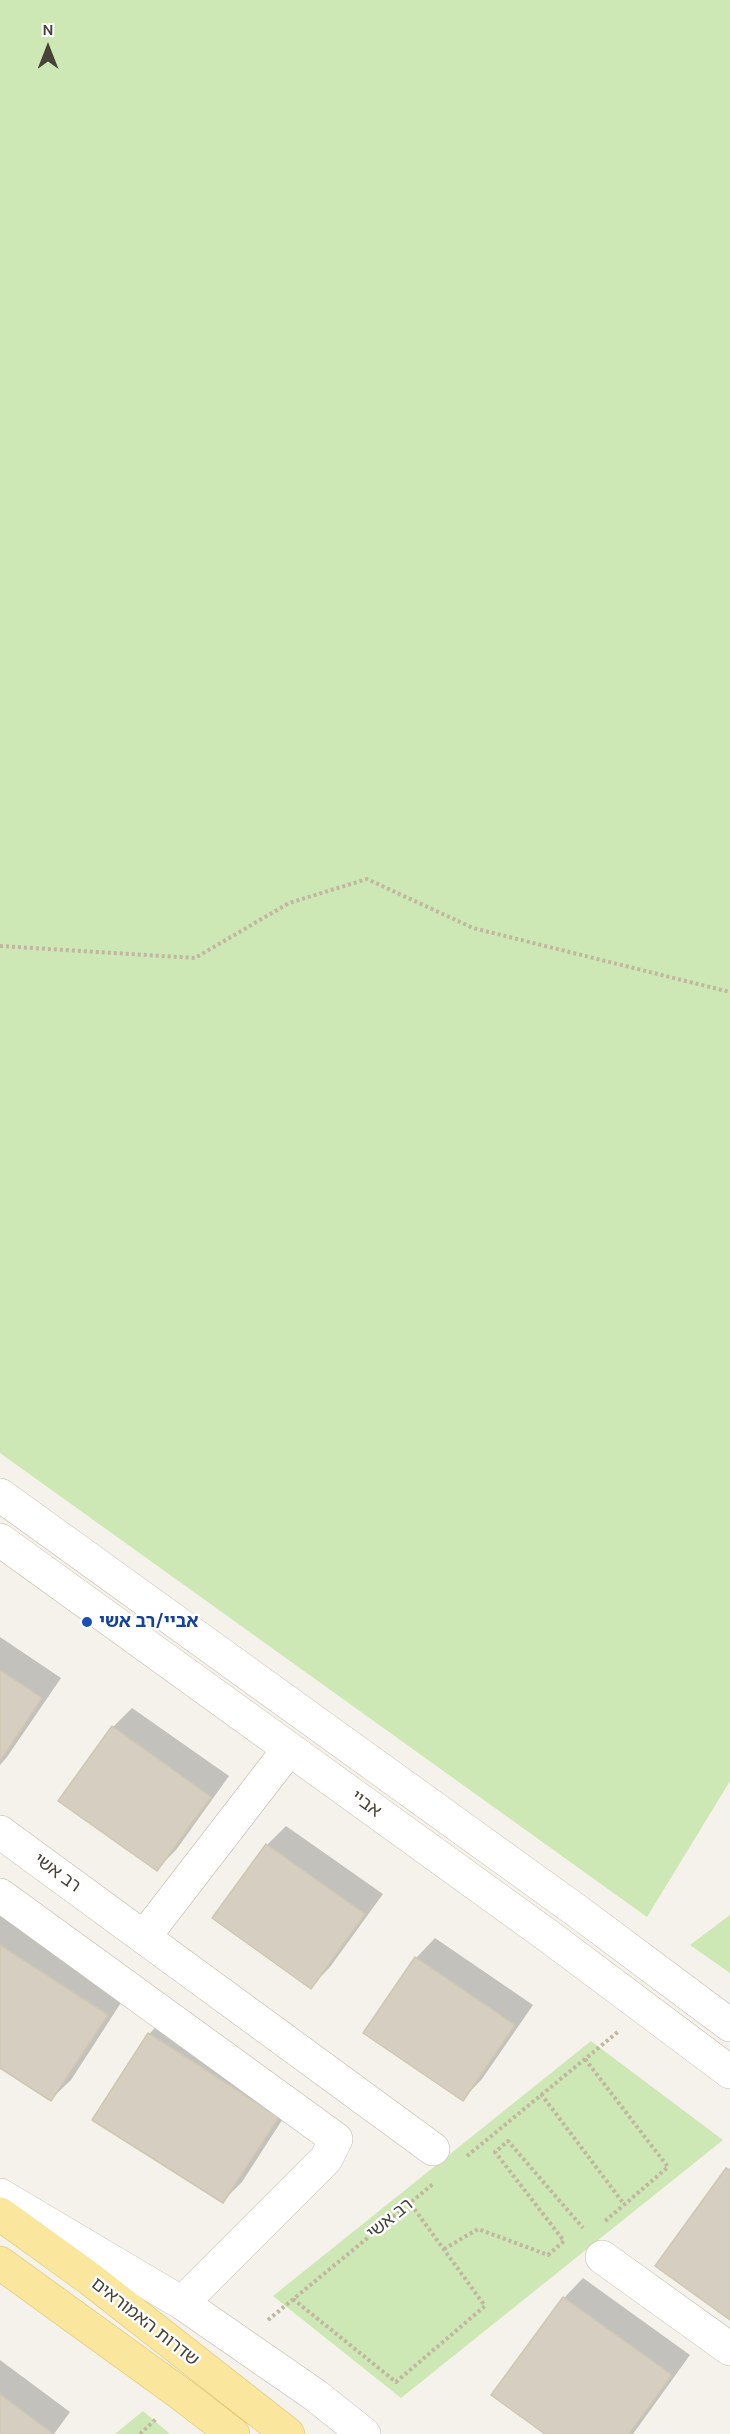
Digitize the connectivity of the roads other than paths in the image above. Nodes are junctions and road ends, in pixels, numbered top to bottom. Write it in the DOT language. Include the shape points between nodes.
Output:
graph roads {
  1 [pos="0,1495"];
  2 [pos="0,1540"];
  3 [pos="289,1749"];
  4 [pos="0,1832"];
  5 [pos="0,1895"];
  6 [pos="144,1937"];
  7 [pos="730,2025"];
  8 [pos="730,2072"];
  9 [pos="432,2149"];
  10 [pos="0,2195"];
  11 [pos="0,2214"];
  12 [pos="596,2240"];
  13 [pos="0,2263"];
  14 [pos="182,2304"];
  15 [pos="730,2349"];
  16 [pos="232,2434"];
  17 [pos="288,2434"];
  18 [pos="364,2434"];
  1 -- 7 [label="street, אביי"];
  2 -- 3 [label="street, אביי"];
  3 -- 6 [label="street"];
  3 -- 8 [label="street, אביי"];
  4 -- 6 [label="street, רב אשי"];
  5 -- 14 [label="street" via="336,2139 326,2159"];
  6 -- 9 [label="street, רב אשי"];
  10 -- 14 [label="street"];
  11 -- 17 [label="main road, שדרות האמוראים"];
  12 -- 15 [label="street"];
  13 -- 16 [label="main road, שדרות האמוראים"];
  14 -- 18 [label="street" via="315,2395"];
}
